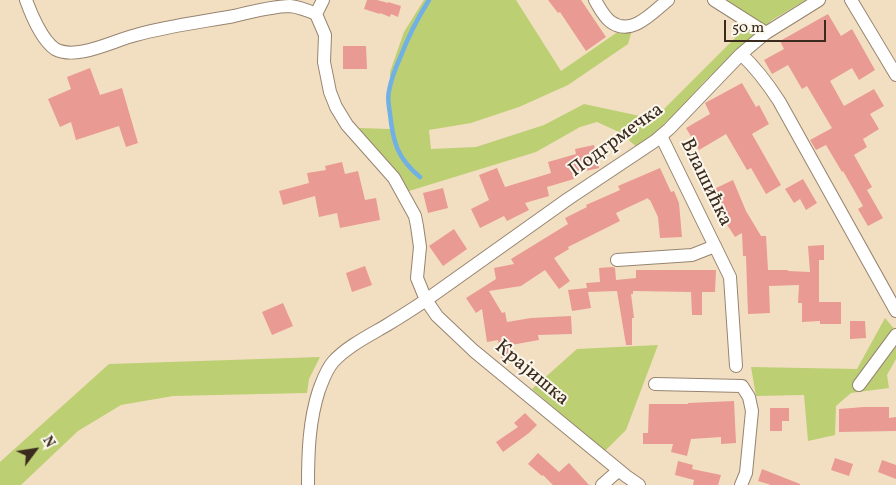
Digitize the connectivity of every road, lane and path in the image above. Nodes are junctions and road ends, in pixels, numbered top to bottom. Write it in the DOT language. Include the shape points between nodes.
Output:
graph roads {
  1 [pos="26,0"];
  2 [pos="323,0"];
  3 [pos="595,0"];
  4 [pos="668,0"];
  5 [pos="714,0"];
  6 [pos="819,0"];
  7 [pos="851,0"];
  8 [pos="316,14"];
  9 [pos="766,34"];
  10 [pos="742,54"];
  11 [pos="896,75"];
  12 [pos="661,136"];
  13 [pos="715,246"];
  14 [pos="617,260"];
  15 [pos="426,300"];
  16 [pos="896,311"];
  17 [pos="896,335"];
  18 [pos="736,366"];
  19 [pos="655,384"];
  20 [pos="859,385"];
  21 [pos="619,470"];
  22 [pos="308,485"];
  23 [pos="602,485"];
  24 [pos="639,485"];
  25 [pos="741,485"];
  1 -- 8 [label="street" via="46,40 68,53 167,27 268,9 290,6"];
  2 -- 8 [label="street"];
  3 -- 4 [label="street" via="610,22 629,27 638,24"];
  5 -- 9 [label="street"];
  6 -- 9 [label="street, Подгрмечка"];
  7 -- 11 [label="street"];
  8 -- 15 [label="street, Крајишка" via="325,35 324,62 336,107 347,125 394,178 415,216 420,247 417,278"];
  9 -- 10 [label="street, Подгрмечка"];
  10 -- 12 [label="street, Подгрмечка"];
  10 -- 16 [label="street" via="779,101"];
  12 -- 13 [label="street, Влашићка"];
  12 -- 15 [label="street, Подгрмечка"];
  13 -- 14 [label="street, Влашићка" via="692,255"];
  13 -- 18 [label="street, Влашићка" via="730,277"];
  15 -- 21 [label="street, Крајишка" via="437,316 474,351"];
  15 -- 22 [label="street, Подгрмечка" via="346,350 324,376 311,423"];
  17 -- 20 [label="street"];
  19 -- 25 [label="street" via="742,386 752,411 746,473"];
  21 -- 23 [label="street"];
  21 -- 24 [label="street, Крајишка"];
}
